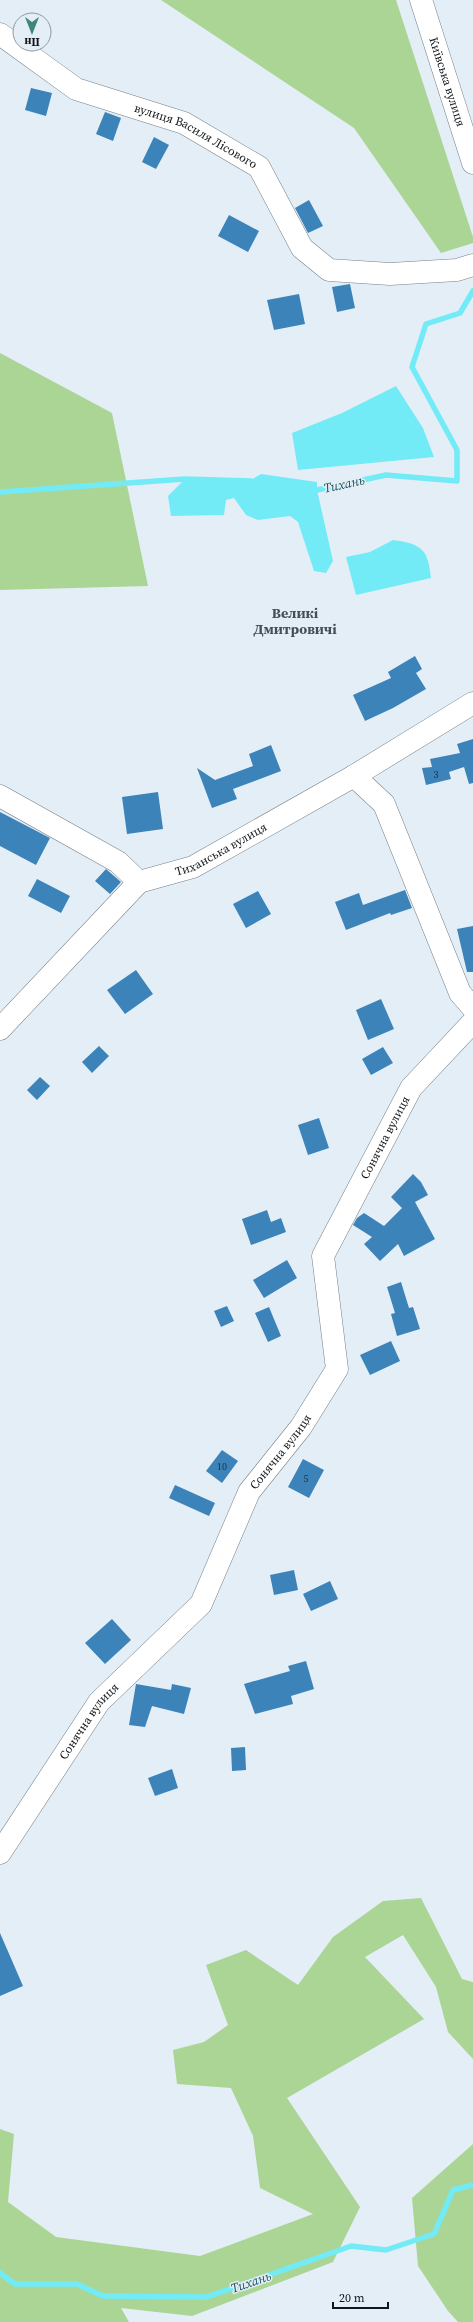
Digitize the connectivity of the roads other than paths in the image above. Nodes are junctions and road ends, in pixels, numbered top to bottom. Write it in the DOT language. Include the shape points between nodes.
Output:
graph roads {
  1 [pos="421,0"];
  2 [pos="0,34"];
  3 [pos="473,163"];
  4 [pos="473,265"];
  5 [pos="473,703"];
  6 [pos="354,776"];
  7 [pos="0,796"];
  8 [pos="139,882"];
  9 [pos="473,1008"];
  10 [pos="473,1022"];
  11 [pos="0,1030"];
  12 [pos="0,1853"];
  1 -- 3 [label="street, Київська вулиця"];
  2 -- 4 [label="street, вулиця Василя Лісового" via="76,89 184,123 259,167 302,248 329,270 390,274 457,270"];
  5 -- 6 [label="street, Тиханська вулиця"];
  6 -- 8 [label="street, Тиханська вулиця" via="194,867"];
  6 -- 9 [label="street" via="384,804 460,993"];
  7 -- 8 [label="street" via="118,862"];
  8 -- 11 [label="street"];
  10 -- 12 [label="street, Сонячна вулиця" via="411,1088 323,1256 337,1369 301,1427 250,1492 201,1604 100,1702"];
}
